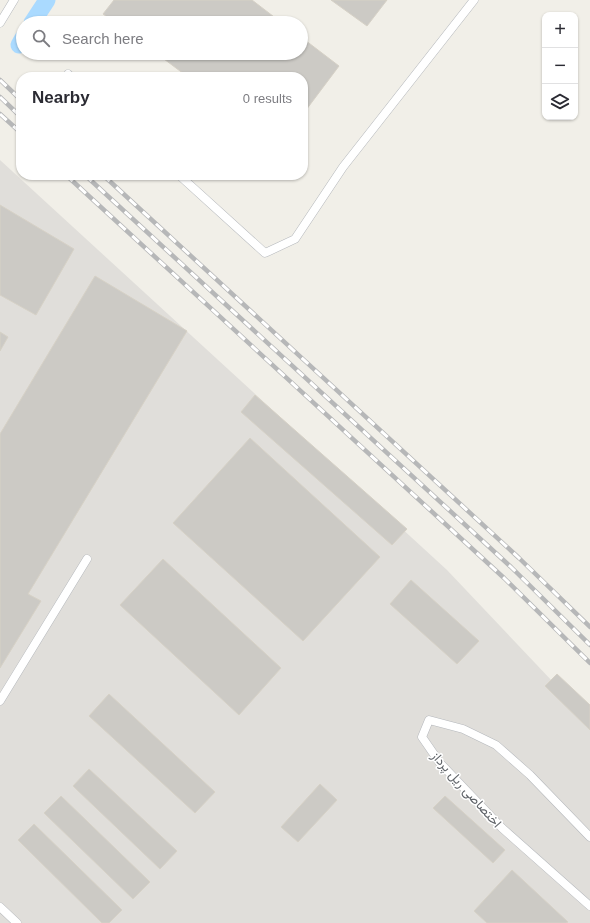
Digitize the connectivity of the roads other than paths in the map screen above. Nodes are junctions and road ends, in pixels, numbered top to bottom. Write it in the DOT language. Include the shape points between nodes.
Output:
graph roads {
  1 [pos="14,0"];
  2 [pos="474,0"];
  3 [pos="0,23"];
  4 [pos="185,180"];
  5 [pos="87,559"];
  6 [pos="0,701"];
  7 [pos="590,837"];
  8 [pos="590,906"];
  9 [pos="0,907"];
  10 [pos="17,923"];
  1 -- 3 [label="lane"];
  2 -- 4 [label="lane" via="343,167 295,238 265,253"];
  5 -- 6 [label="lane"];
  7 -- 8 [label="lane, اختصاصی ریل پرداز" via="496,745 463,729 430,720 422,737 440,763 502,828"];
  9 -- 10 [label="lane"];
}
